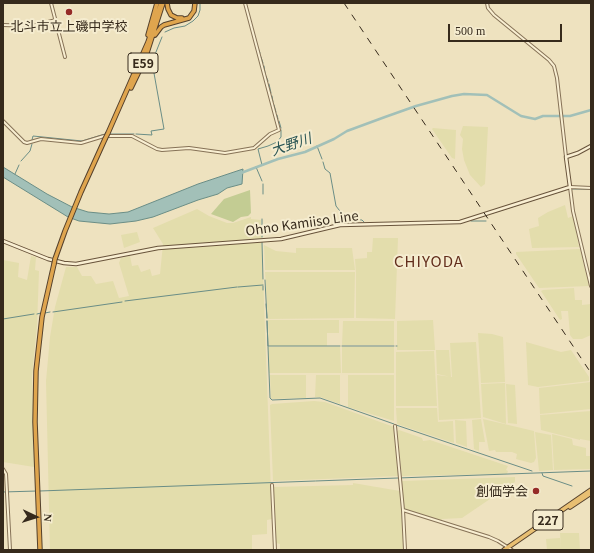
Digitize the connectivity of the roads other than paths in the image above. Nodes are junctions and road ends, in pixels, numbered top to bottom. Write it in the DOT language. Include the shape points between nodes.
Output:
graph roads {
  1 [pos="51,3"];
  2 [pos="157,3"];
  3 [pos="162,3"];
  4 [pos="167,3"];
  5 [pos="194,3"];
  6 [pos="245,3"];
  7 [pos="487,3"];
  8 [pos="56,20"];
  9 [pos="3,25"];
  10 [pos="151,43"];
  11 [pos="65,57"];
  12 [pos="138,67"];
  13 [pos="114,119"];
  14 [pos="3,121"];
  15 [pos="591,146"];
  16 [pos="566,157"];
  17 [pos="570,187"];
  18 [pos="591,188"];
  19 [pos="3,241"];
  20 [pos="591,286"];
  21 [pos="395,426"];
  22 [pos="3,469"];
  23 [pos="272,485"];
  24 [pos="591,492"];
  25 [pos="403,510"];
  26 [pos="508,549"];
  27 [pos="10,550"];
  28 [pos="40,550"];
  29 [pos="276,550"];
  30 [pos="405,550"];
  1 -- 8 [label="street"];
  2 -- 12 [label="highway"];
  3 -- 10 [label="highway, E59"];
  3 -- 12 [label="highway, E59"];
  4 -- 5 [label="highway" via="171,15 181,19 190,14"];
  5 -- 10 [label="highway" via="192,15 161,27"];
  6 -- 14 [label="street" via="279,130 267,136 254,148 225,153 189,148 162,150 132,136 104,136 81,143 41,139 27,143"];
  7 -- 16 [label="street" via="494,15 552,63 560,98"];
  8 -- 9 [label="street" via="32,26"];
  8 -- 11 [label="street"];
  10 -- 13 [label="highway, E59"];
  12 -- 13 [label="highway, E59"];
  13 -- 28 [label="highway, E59, bridge" via="65,231 55,259 42,314 36,369 35,424"];
  15 -- 16 [label="main road" via="578,154"];
  16 -- 17 [label="main road"];
  17 -- 18 [label="street"];
  17 -- 19 [label="main road, Ohno Kamiiso Line" via="460,222 340,225 281,238 163,247 76,264 54,261"];
  17 -- 20 [label="street"];
  21 -- 25 [label="street"];
  22 -- 27 [label="street" via="6,474"];
  23 -- 29 [label="street"];
  24 -- 26 [label="highway, 227"];
  25 -- 26 [label="street" via="489,537"];
  25 -- 30 [label="street"];
}
